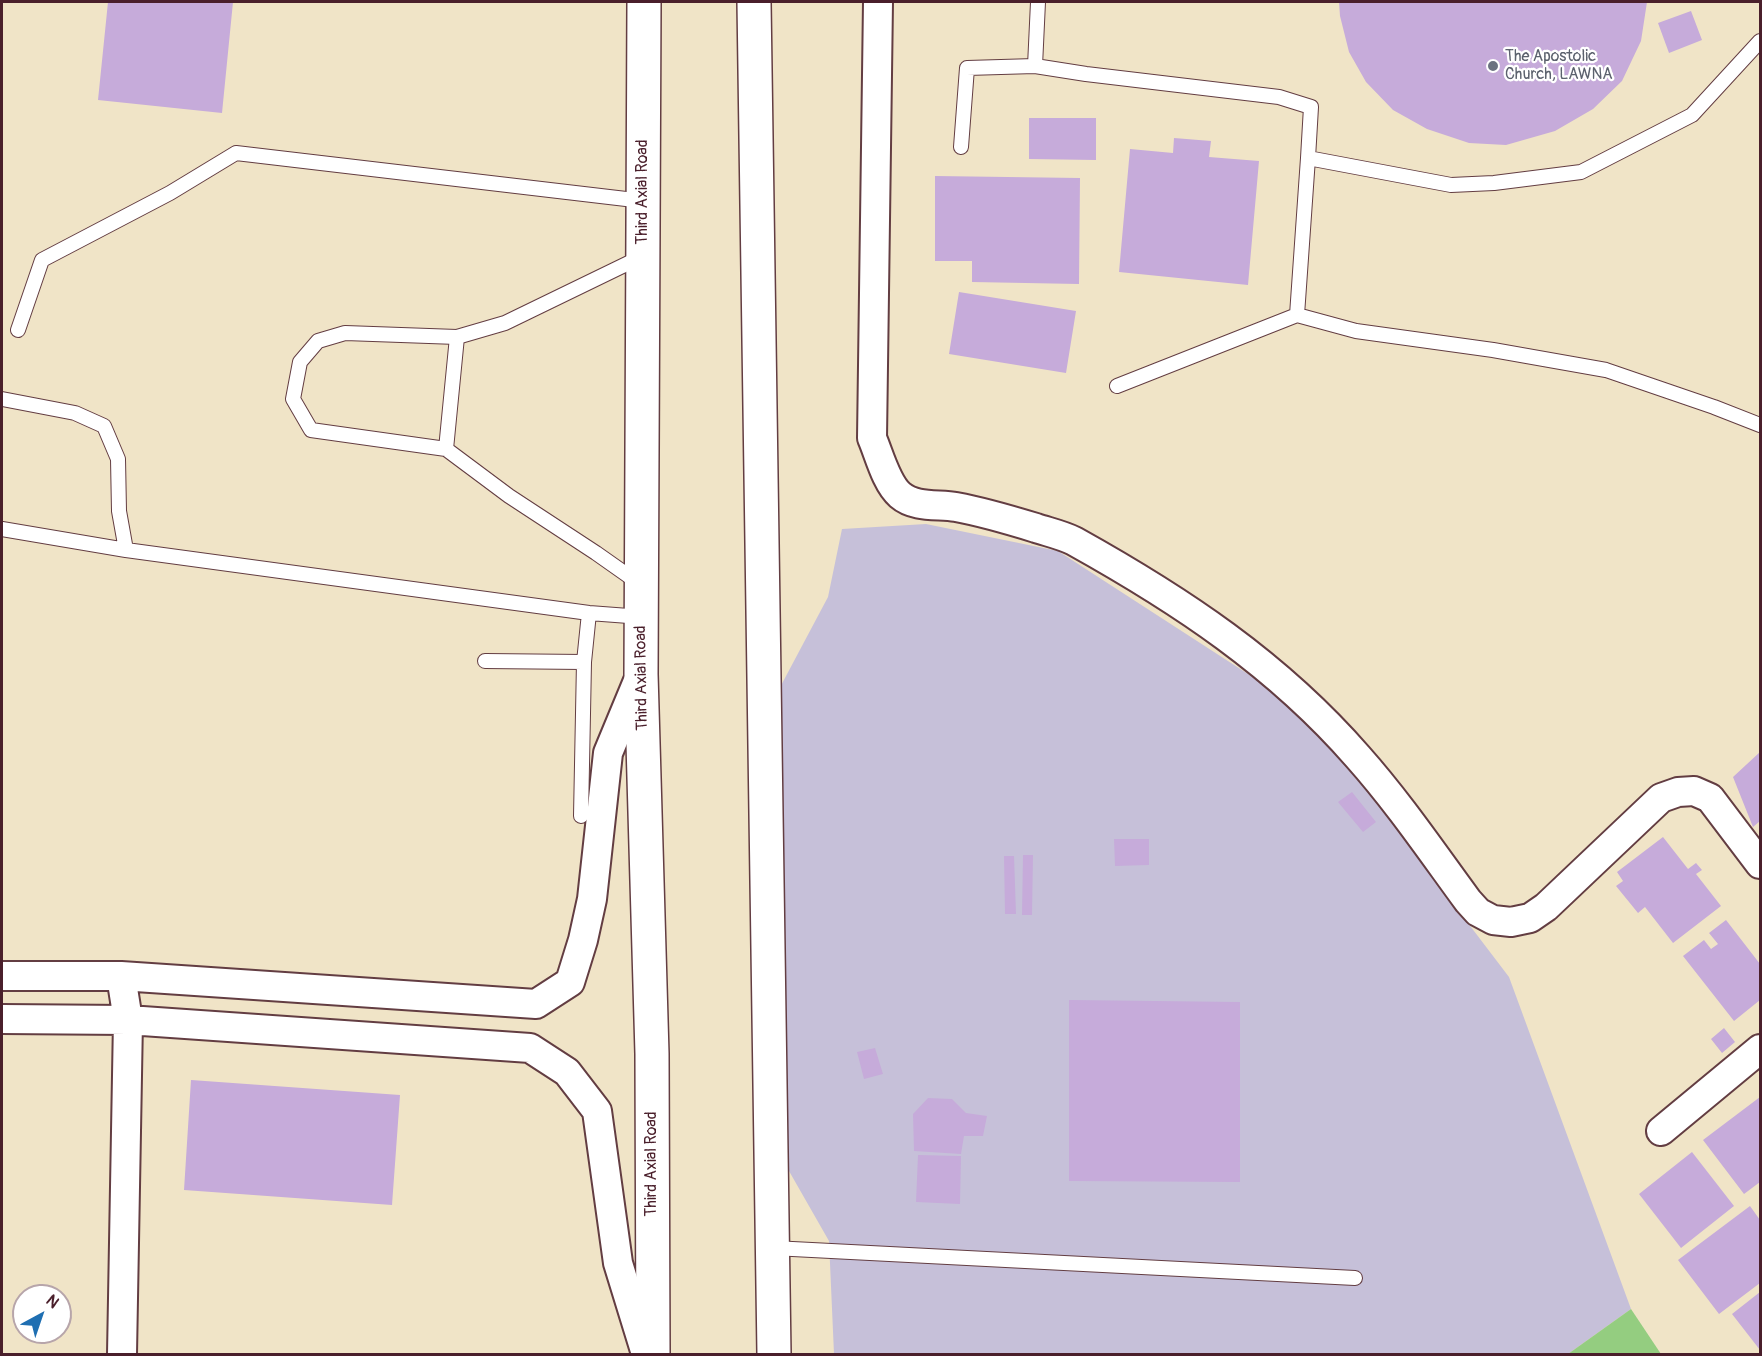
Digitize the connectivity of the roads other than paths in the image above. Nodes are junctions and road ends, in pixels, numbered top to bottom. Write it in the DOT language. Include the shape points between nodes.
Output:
graph roads {
  1 [pos="644,2"];
  2 [pos="754,2"];
  3 [pos="878,2"];
  4 [pos="1038,2"];
  5 [pos="1761,41"];
  6 [pos="1035,66"];
  7 [pos="961,147"];
  8 [pos="1308,158"];
  9 [pos="643,201"];
  10 [pos="643,256"];
  11 [pos="1297,315"];
  12 [pos="18,330"];
  13 [pos="457,337"];
  14 [pos="1118,386"];
  15 [pos="2,399"];
  16 [pos="1761,425"];
  17 [pos="446,449"];
  18 [pos="2,530"];
  19 [pos="126,550"];
  20 [pos="642,601"];
  21 [pos="589,613"];
  22 [pos="485,661"];
  23 [pos="584,662"];
  24 [pos="641,674"];
  25 [pos="580,816"];
  26 [pos="1761,864"];
  27 [pos="2,976"];
  28 [pos="121,976"];
  29 [pos="2,1019"];
  30 [pos="128,1020"];
  31 [pos="1761,1049"];
  32 [pos="1661,1131"];
  33 [pos="773,1248"];
  34 [pos="1355,1278"];
  35 [pos="122,1354"];
  36 [pos="646,1354"];
  37 [pos="653,1354"];
  38 [pos="774,1354"];
  1 -- 9 [label="highway, Third Axial Road"];
  2 -- 33 [label="highway"];
  3 -- 26 [label="street" via="872,438 890,482 900,495 915,503 957,507 1067,537 1192,612 1318,714 1400,807 1468,901 1493,920 1530,918 1546,907 1661,798 1678,792 1695,791 1710,798"];
  4 -- 6 [label="lane"];
  5 -- 8 [label="lane" via="1692,115 1581,172 1451,185"];
  6 -- 7 [label="lane" via="967,68"];
  6 -- 8 [label="lane" via="1279,97 1311,107"];
  8 -- 11 [label="lane"];
  9 -- 10 [label="highway, Third Axial Road"];
  9 -- 12 [label="lane" via="237,153 42,260"];
  10 -- 13 [label="lane" via="505,323"];
  10 -- 20 [label="highway, Third Axial Road"];
  11 -- 14 [label="lane"];
  11 -- 16 [label="lane" via="1356,331 1606,370"];
  13 -- 17 [label="lane"];
  13 -- 17 [label="lane" via="345,333 318,341 300,362 293,399 311,430"];
  15 -- 19 [label="lane" via="75,413 104,426 118,459 119,511"];
  17 -- 20 [label="lane" via="596,553"];
  18 -- 19 [label="lane"];
  19 -- 21 [label="lane"];
  20 -- 21 [label="lane"];
  20 -- 24 [label="highway, Third Axial Road"];
  21 -- 23 [label="lane"];
  22 -- 23 [label="lane"];
  23 -- 25 [label="lane"];
  24 -- 28 [label="street" via="608,753 592,898 570,982 536,1004"];
  24 -- 37 [label="highway, Third Axial Road" via="652,1054"];
  27 -- 28 [label="street"];
  28 -- 30 [label="street"];
  29 -- 30 [label="street"];
  30 -- 35 [label="street"];
  30 -- 36 [label="street" via="530,1048 567,1072 597,1111 618,1263"];
  31 -- 32 [label="street"];
  33 -- 34 [label="lane"];
  33 -- 38 [label="highway"];
}
